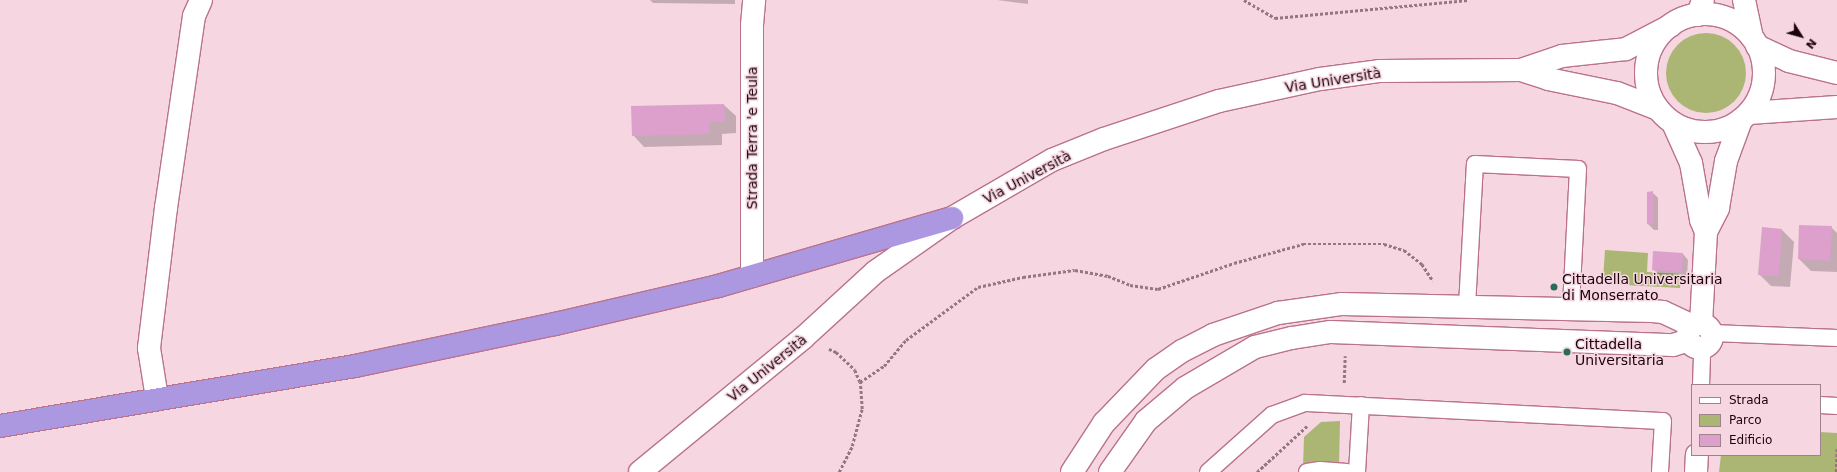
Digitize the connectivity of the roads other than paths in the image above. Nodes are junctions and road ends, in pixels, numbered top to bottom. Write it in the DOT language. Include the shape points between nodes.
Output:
graph roads {
  1 [pos="201,0"];
  2 [pos="754,0"];
  3 [pos="1744,0"];
  4 [pos="1701,7"];
  5 [pos="1670,26"];
  6 [pos="1755,42"];
  7 [pos="1521,70"];
  8 [pos="1837,74"];
  9 [pos="1837,107"];
  10 [pos="1666,116"];
  11 [pos="1745,117"];
  12 [pos="952,218"];
  13 [pos="1706,232"];
  14 [pos="752,276"];
  15 [pos="1467,306"];
  16 [pos="1571,309"];
  17 [pos="1699,334"];
  18 [pos="1837,338"];
  19 [pos="1701,384"];
  20 [pos="157,398"];
  21 [pos="1361,405"];
  22 [pos="1821,405"];
  23 [pos="1837,406"];
  24 [pos="0,426"];
  25 [pos="1697,456"];
  26 [pos="640,472"];
  27 [pos="1072,472"];
  28 [pos="1110,472"];
  29 [pos="1208,472"];
  30 [pos="1307,472"];
  31 [pos="1347,472"];
  32 [pos="1357,472"];
  33 [pos="1660,472"];
  34 [pos="1696,472"];
  1 -- 20 [label="street" via="193,24 149,348"];
  2 -- 14 [label="street, Strada Terra 'e Teula"];
  3 -- 6 [label="street"];
  4 -- 5 [label="street"];
  4 -- 6 [label="street" via="1728,19"];
  5 -- 7 [label="street, Via Università" via="1626,49 1562,56"];
  5 -- 10 [label="street" via="1656,42 1646,71 1649,91"];
  6 -- 8 [label="street" via="1789,61"];
  6 -- 11 [label="street" via="1764,66 1763,86"];
  7 -- 10 [label="street, Via Università" via="1548,79 1617,93"];
  7 -- 12 [label="street, Via Università" via="1380,72 1320,79 1219,101 1104,139 1052,160"];
  9 -- 11 [label="street"];
  10 -- 11 [label="street" via="1692,131 1713,132"];
  10 -- 13 [label="street" via="1692,163 1701,220"];
  11 -- 13 [label="street" via="1726,161 1718,208"];
  12 -- 14 [label="highway"];
  12 -- 26 [label="street, Via Università" via="875,272 802,339"];
  13 -- 17 [label="street"];
  14 -- 20 [label="highway" via="555,324 355,366"];
  15 -- 16 [label="street"];
  15 -- 16 [label="lane" via="1475,164 1578,169"];
  15 -- 27 [label="street" via="1342,304 1278,312 1213,335 1156,368 1104,423"];
  16 -- 17 [label="street" via="1663,312"];
  17 -- 18 [label="lane"];
  17 -- 19 [label="lane"];
  17 -- 28 [label="street" via="1673,345 1331,332 1292,338 1255,347 1185,388 1146,421"];
  20 -- 24 [label="highway"];
  21 -- 29 [label="lane" via="1305,402 1272,414"];
  21 -- 32 [label="lane"];
  21 -- 33 [label="lane" via="1663,421"];
  22 -- 23 [label="lane"];
  25 -- 34 [label="street"];
  30 -- 31 [label="lane"];
}
